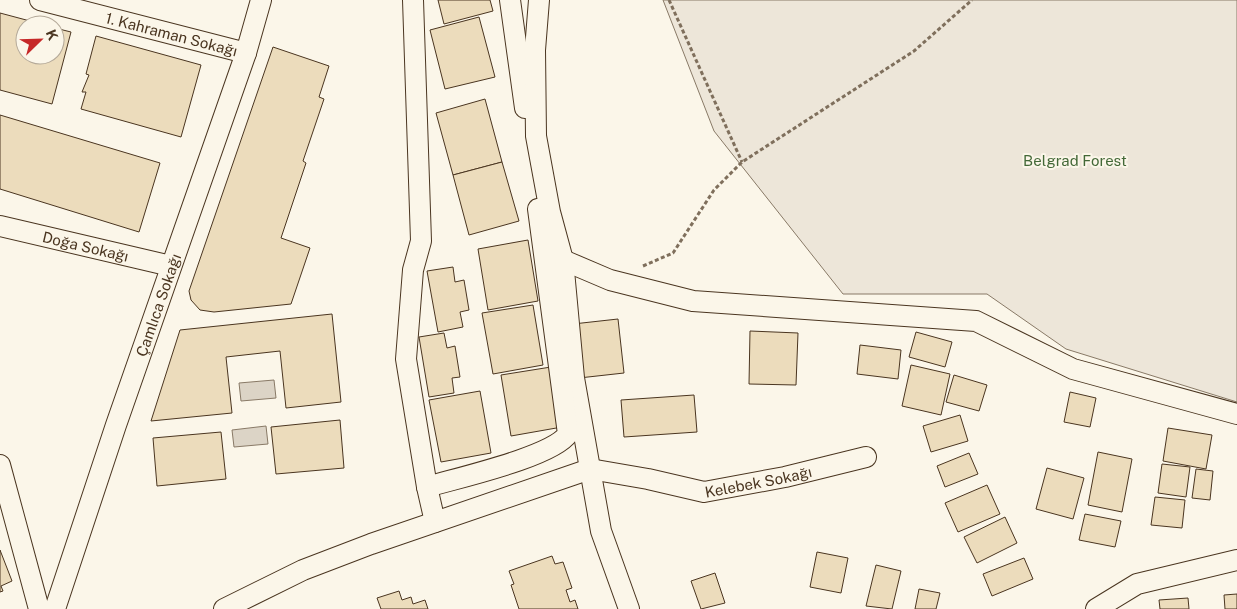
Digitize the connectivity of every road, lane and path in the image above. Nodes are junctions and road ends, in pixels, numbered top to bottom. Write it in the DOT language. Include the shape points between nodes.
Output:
graph roads {
  1 [pos="40,0"];
  2 [pos="261,0"];
  3 [pos="413,0"];
  4 [pos="510,0"];
  5 [pos="539,0"];
  6 [pos="669,0"];
  7 [pos="972,0"];
  8 [pos="246,54"];
  9 [pos="742,162"];
  10 [pos="0,226"];
  11 [pos="563,260"];
  12 [pos="172,266"];
  13 [pos="610,280"];
  14 [pos="1237,414"];
  15 [pos="866,457"];
  16 [pos="0,465"];
  17 [pos="590,469"];
  18 [pos="427,487"];
  19 [pos="434,522"];
  20 [pos="1237,560"];
  21 [pos="40,609"];
  22 [pos="55,609"];
  23 [pos="224,609"];
  24 [pos="629,609"];
  25 [pos="1096,609"];
  1 -- 8 [label="street, 1. Kahraman Sokağı"];
  2 -- 8 [label="street, Çamlıca Sokağı"];
  3 -- 18 [label="street" via="421,241 413,270 406,359"];
  4 -- 18 [label="street" via="568,434 563,442 543,452"];
  5 -- 11 [label="street" via="535,50 536,136"];
  6 -- 9 [label="path"];
  7 -- 9 [label="path" via="914,51"];
  8 -- 12 [label="street, Çamlıca Sokağı"];
  9 -- 13 [label="path" via="714,190 673,253"];
  10 -- 12 [label="street, Doğa Sokağı"];
  11 -- 13 [label="street"];
  11 -- 17 [label="street" via="574,378"];
  12 -- 22 [label="street, Çamlıca Sokağı"];
  13 -- 14 [label="street" via="693,301 976,321 1073,369"];
  15 -- 17 [label="street, Kelebek Sokağı" via="704,492"];
  16 -- 21 [label="street"];
  17 -- 19 [label="street"];
  17 -- 24 [label="street" via="601,531"];
  18 -- 19 [label="street"];
  19 -- 23 [label="street" via="304,570"];
  20 -- 25 [label="street" via="1137,584"];
}
